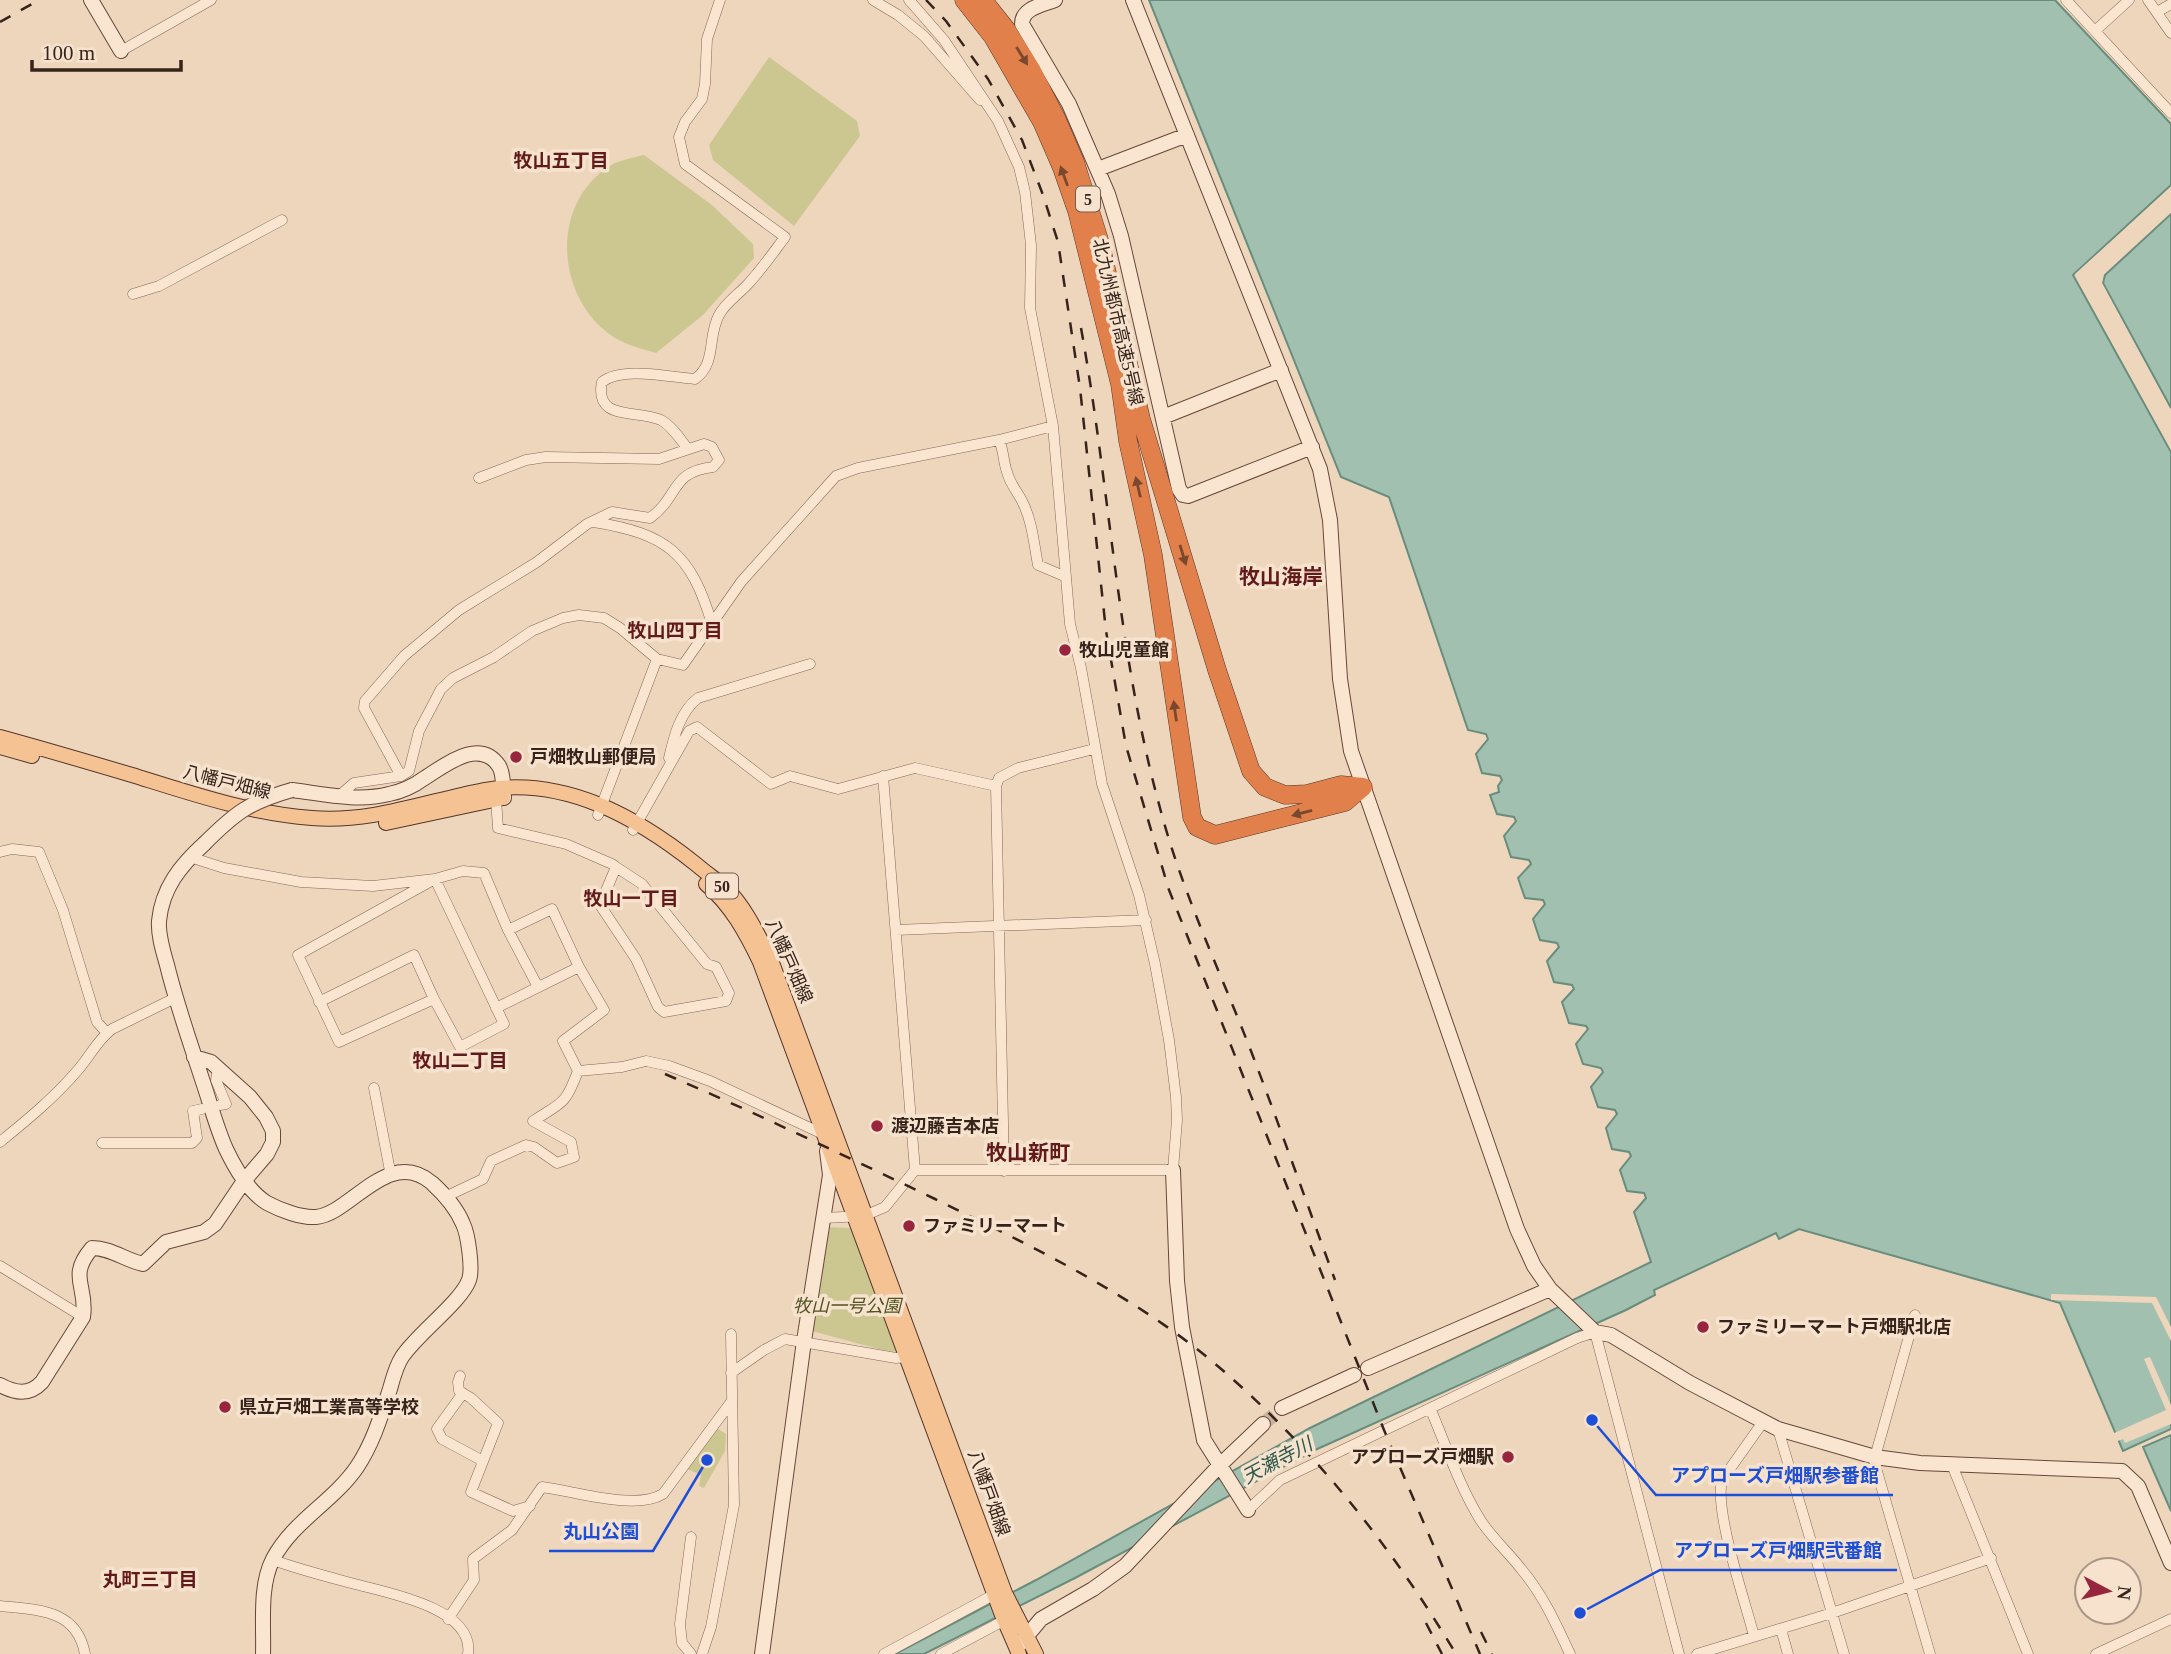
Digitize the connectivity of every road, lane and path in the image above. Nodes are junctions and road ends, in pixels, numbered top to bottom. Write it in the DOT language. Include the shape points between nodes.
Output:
graph roads {
  1 [pos="91,0"];
  2 [pos="211,0"];
  3 [pos="720,0"];
  4 [pos="873,0"];
  5 [pos="909,0"];
  6 [pos="964,0"];
  7 [pos="984,0"];
  8 [pos="1055,0"];
  9 [pos="1133,0"];
  10 [pos="2066,0"];
  11 [pos="2129,0"];
  12 [pos="2148,0"];
  13 [pos="2171,4"];
  14 [pos="2157,12"];
  15 [pos="2096,30"];
  16 [pos="2171,33"];
  17 [pos="121,51"];
  18 [pos="2171,113"];
  19 [pos="998,121"];
  20 [pos="1187,135"];
  21 [pos="1098,169"];
  22 [pos="282,220"];
  23 [pos="133,294"];
  24 [pos="1281,370"];
  25 [pos="1163,417"];
  26 [pos="1053,426"];
  27 [pos="999,440"];
  28 [pos="1312,447"];
  29 [pos="688,449"];
  30 [pos="479,478"];
  31 [pos="594,522"];
  32 [pos="1064,576"];
  33 [pos="712,624"];
  34 [pos="657,659"];
  35 [pos="810,664"];
  36 [pos="0,737"];
  37 [pos="0,747"];
  38 [pos="1094,750"];
  39 [pos="667,765"];
  40 [pos="401,776"];
  41 [pos="883,776"];
  42 [pos="996,786"];
  43 [pos="1363,787"];
  44 [pos="501,795"];
  45 [pos="339,796"];
  46 [pos="600,810"];
  47 [pos="635,826"];
  48 [pos="0,852"];
  49 [pos="190,857"];
  50 [pos="616,867"];
  51 [pos="435,879"];
  52 [pos="1146,920"];
  53 [pos="999,925"];
  54 [pos="508,930"];
  55 [pos="896,930"];
  56 [pos="579,967"];
  57 [pos="538,987"];
  58 [pos="175,998"];
  59 [pos="435,999"];
  60 [pos="319,1002"];
  61 [pos="496,1008"];
  62 [pos="107,1033"];
  63 [pos="194,1057"];
  64 [pos="218,1068"];
  65 [pos="578,1071"];
  66 [pos="374,1088"];
  67 [pos="220,1105"];
  68 [pos="202,1110"];
  69 [pos="825,1135"];
  70 [pos="0,1142"];
  71 [pos="102,1143"];
  72 [pos="915,1170"];
  73 [pos="1173,1170"];
  74 [pos="1004,1171"];
  75 [pos="391,1176"];
  76 [pos="244,1181"];
  77 [pos="445,1197"];
  78 [pos="859,1216"];
  79 [pos="823,1218"];
  80 [pos="0,1266"];
  81 [pos="1550,1289"];
  82 [pos="1915,1315"];
  83 [pos="83,1317"];
  84 [pos="1595,1332"];
  85 [pos="731,1334"];
  86 [pos="804,1340"];
  87 [pos="907,1357"];
  88 [pos="1368,1368"];
  89 [pos="732,1373"];
  90 [pos="1354,1375"];
  91 [pos="460,1376"];
  92 [pos="0,1385"];
  93 [pos="463,1393"];
  94 [pos="731,1402"];
  95 [pos="1282,1408"];
  96 [pos="1430,1408"];
  97 [pos="1763,1422"];
  98 [pos="1263,1424"];
  99 [pos="1778,1429"];
  100 [pos="1875,1457"];
  101 [pos="483,1461"];
  102 [pos="1952,1465"];
  103 [pos="1223,1469"];
  104 [pos="530,1506"];
  105 [pos="1248,1510"];
  106 [pos="691,1537"];
  107 [pos="1991,1558"];
  108 [pos="273,1560"];
  109 [pos="2171,1563"];
  110 [pos="1911,1585"];
  111 [pos="998,1594"];
  112 [pos="0,1606"];
  113 [pos="1832,1613"];
  114 [pos="1007,1615"];
  115 [pos="448,1619"];
  116 [pos="2171,1619"];
  117 [pos="1782,1629"];
  118 [pos="1026,1636"];
  119 [pos="1754,1636"];
  120 [pos="1730,1649"];
  121 [pos="1016,1652"];
  122 [pos="85,1654"];
  123 [pos="264,1654"];
  124 [pos="468,1654"];
  125 [pos="691,1654"];
  126 [pos="702,1654"];
  127 [pos="762,1654"];
  128 [pos="884,1654"];
  129 [pos="941,1654"];
  130 [pos="1037,1654"];
  131 [pos="1570,1654"];
  132 [pos="1679,1654"];
  133 [pos="1697,1654"];
  134 [pos="1788,1654"];
  135 [pos="1844,1654"];
  136 [pos="1930,1654"];
  137 [pos="2028,1654"];
  138 [pos="2096,1654"];
  1 -- 17 [label="street"];
  2 -- 17 [label="street"];
  3 -- 29 [label="street" via="707,38 702,99 685,122 679,138 681,152 685,164 785,237 719,314 703,374 695,379 622,373 601,382 600,393 603,404 612,410 660,420"];
  4 -- 19 [label="street" via="924,36"];
  5 -- 19 [label="street" via="952,51"];
  43 -- 6 [label="highway, 北九州都市高速5号線 / 5, one-way" via="1345,802 1215,835 1198,827 1189,807 1153,555 1089,254 1062,167 1042,122 993,37"];
  7 -- 43 [label="highway, 北九州都市高速5号線 / 5, one-way" via="1032,71 1075,162 1100,243 1141,419 1251,771 1265,788 1285,795 1341,785"];
  8 -- 21 [label="street" via="1026,12 1022,24 1069,104"];
  9 -- 20 [label="street"];
  10 -- 15 [label="street"];
  11 -- 15 [label="street"];
  12 -- 14 [label="street"];
  13 -- 14 [label="street"];
  14 -- 16 [label="street"];
  15 -- 18 [label="street"];
  19 -- 26 [label="street" via="1026,192 1030,308"];
  20 -- 21 [label="street"];
  20 -- 24 [label="street"];
  21 -- 25 [label="street" via="1121,236"];
  22 -- 23 [label="street" via="159,286"];
  24 -- 25 [label="street"];
  24 -- 28 [label="street"];
  25 -- 28 [label="street" via="1183,495"];
  26 -- 27 [label="street"];
  26 -- 32 [label="street"];
  27 -- 32 [label="street" via="1009,479 1028,516 1038,565"];
  27 -- 33 [label="street" via="836,476 741,582"];
  28 -- 43 [label="street" via="1330,520 1345,716"];
  29 -- 30 [label="street" via="659,459 546,457"];
  29 -- 31 [label="street" via="704,444 717,452 719,460 713,467 682,477 663,508 650,518 611,512"];
  31 -- 33 [label="street" via="641,532 677,553 702,591"];
  31 -- 40 [label="street" via="459,610 404,656 365,701 364,708"];
  32 -- 38 [label="street"];
  33 -- 34 [label="street" via="683,664"];
  34 -- 40 [label="street" via="604,618 579,615 532,631 440,689 418,731 409,771"];
  34 -- 46 [label="street"];
  35 -- 39 [label="street" via="698,698 688,706 673,738"];
  36 -- 44 [label="main road, 八幡戸畑線 / 50" via="253,811 315,818 401,811 484,790"];
  37 -- 44 [label="main road, 八幡戸畑線 / 50" via="252,821 316,828 404,820"];
  38 -- 42 [label="street" via="1018,768 999,778"];
  38 -- 52 [label="street"];
  39 -- 41 [label="street" via="689,731 697,727 771,784 790,776 838,789"];
  39 -- 47 [label="street"];
  40 -- 45 [label="street" via="354,783"];
  41 -- 42 [label="street" via="915,768"];
  41 -- 55 [label="street"];
  42 -- 53 [label="street"];
  43 -- 81 [label="street" via="1517,1229"];
  44 -- 45 [label="street" via="499,766 487,756 468,754 390,794"];
  44 -- 46 [label="main road, 八幡戸畑線 / 50"];
  44 -- 50 [label="street" via="498,828 566,844"];
  45 -- 49 [label="street, bridge" via="292,790 247,806"];
  46 -- 47 [label="main road, 八幡戸畑線 / 50"];
  47 -- 69 [label="main road, 八幡戸畑線 / 50" via="719,895 744,929"];
  47 -- 78 [label="main road, 八幡戸畑線 / 50" via="672,845 727,889 754,925 836,1134"];
  48 -- 62 [label="street" via="39,852 63,910 97,1022"];
  49 -- 51 [label="street" via="224,869 301,881 373,886"];
  49 -- 58 [label="street" via="167,891 159,922"];
  50 -- 50 [label="street" via="642,884 706,964 716,967 729,993 726,1001 664,1012 657,1007 636,959 600,905"];
  51 -- 54 [label="street" via="463,872 484,873"];
  51 -- 60 [label="street" via="298,955"];
  51 -- 61 [label="street"];
  52 -- 53 [label="street"];
  52 -- 73 [label="street" via="1174,1086"];
  53 -- 55 [label="street"];
  53 -- 74 [label="street"];
  54 -- 56 [label="street" via="552,909"];
  54 -- 57 [label="street"];
  55 -- 72 [label="street"];
  56 -- 57 [label="street"];
  56 -- 65 [label="street" via="604,1010 563,1041"];
  57 -- 61 [label="street"];
  58 -- 62 [label="street"];
  58 -- 63 [label="street"];
  59 -- 60 [label="street" via="339,1042"];
  59 -- 60 [label="street" via="414,955"];
  59 -- 61 [label="street" via="460,1047 504,1024"];
  62 -- 70 [label="street" via="48,1102"];
  63 -- 64 [label="street"];
  63 -- 76 [label="street" via="226,1149"];
  64 -- 67 [label="street" via="216,1080 226,1104"];
  64 -- 76 [label="street" via="250,1097 273,1131 267,1154"];
  65 -- 69 [label="street" via="646,1061 669,1066"];
  65 -- 77 [label="street" via="562,1104 533,1121 571,1142 574,1157 557,1163 526,1145 491,1161 483,1180"];
  66 -- 75 [label="street"];
  68 -- 71 [label="street" via="193,1111 197,1138 192,1143"];
  69 -- 78 [label="main road, 八幡戸畑線 / 50"];
  69 -- 79 [label="street" via="830,1175"];
  72 -- 74 [label="street"];
  72 -- 78 [label="street" via="885,1207"];
  73 -- 74 [label="street"];
  73 -- 103 [label="street" via="1182,1327 1204,1440"];
  75 -- 76 [label="street" via="318,1217 266,1202"];
  75 -- 77 [label="street" via="423,1175"];
  76 -- 83 [label="street" via="215,1224 204,1232 166,1242 143,1264 104,1248 92,1248 78,1270"];
  77 -- 108 [label="street" via="464,1225 470,1278 421,1344 400,1359 374,1437 358,1466 334,1495 295,1528"];
  78 -- 79 [label="street"];
  78 -- 87 [label="main road, 八幡戸畑線 / 50"];
  78 -- 111 [label="main road, 八幡戸畑線 / 50"];
  79 -- 86 [label="street"];
  80 -- 83 [label="street"];
  81 -- 84 [label="street"];
  81 -- 88 [label="street"];
  82 -- 100 [label="street"];
  83 -- 92 [label="street" via="34,1390 11,1391"];
  84 -- 96 [label="street"];
  84 -- 97 [label="street" via="1611,1335"];
  84 -- 132 [label="street"];
  85 -- 89 [label="street"];
  86 -- 87 [label="street"];
  86 -- 89 [label="street" via="785,1339"];
  86 -- 127 [label="street"];
  87 -- 111 [label="main road, 八幡戸畑線 / 50"];
  89 -- 94 [label="street"];
  90 -- 95 [label="street"];
  91 -- 93 [label="street" via="457,1382"];
  93 -- 101 [label="street" via="498,1423"];
  93 -- 101 [label="street" via="438,1429 442,1439"];
  94 -- 104 [label="street" via="663,1494 652,1500 603,1498 542,1487"];
  94 -- 126 [label="street" via="733,1505"];
  96 -- 105 [label="street" via="1280,1480"];
  96 -- 131 [label="street" via="1468,1498 1493,1539 1534,1585"];
  97 -- 99 [label="street"];
  97 -- 119 [label="street" via="1722,1480 1720,1490 1724,1524"];
  98 -- 103 [label="street"];
  99 -- 100 [label="street"];
  99 -- 113 [label="street"];
  100 -- 102 [label="street"];
  100 -- 110 [label="street"];
  101 -- 104 [label="street" via="471,1492 513,1511"];
  102 -- 107 [label="street"];
  102 -- 109 [label="street" via="2122,1471 2138,1486"];
  103 -- 105 [label="street"];
  103 -- 118 [label="street" via="1111,1577 1041,1619"];
  104 -- 115 [label="street" via="512,1530 473,1559 474,1580"];
  106 -- 125 [label="street" via="680,1625 682,1643"];
  107 -- 110 [label="street"];
  107 -- 137 [label="street"];
  108 -- 115 [label="street" via="391,1592 427,1605"];
  108 -- 123 [label="street" via="265,1582"];
  110 -- 113 [label="street"];
  110 -- 136 [label="street"];
  111 -- 114 [label="main road, 八幡戸畑線 / 50"];
  111 -- 128 [label="street"];
  112 -- 122 [label="street" via="55,1614 75,1627"];
  113 -- 117 [label="street"];
  113 -- 135 [label="street"];
  114 -- 118 [label="main road, 八幡戸畑線 / 50"];
  114 -- 121 [label="main road, 八幡戸畑線 / 50"];
  114 -- 129 [label="street"];
  115 -- 124 [label="street" via="465,1634"];
  116 -- 138 [label="street"];
  117 -- 119 [label="street"];
  117 -- 134 [label="street"];
  118 -- 121 [label="street"];
  118 -- 130 [label="main road, 八幡戸畑線 / 50"];
  119 -- 120 [label="street"];
  120 -- 133 [label="street"];
}
